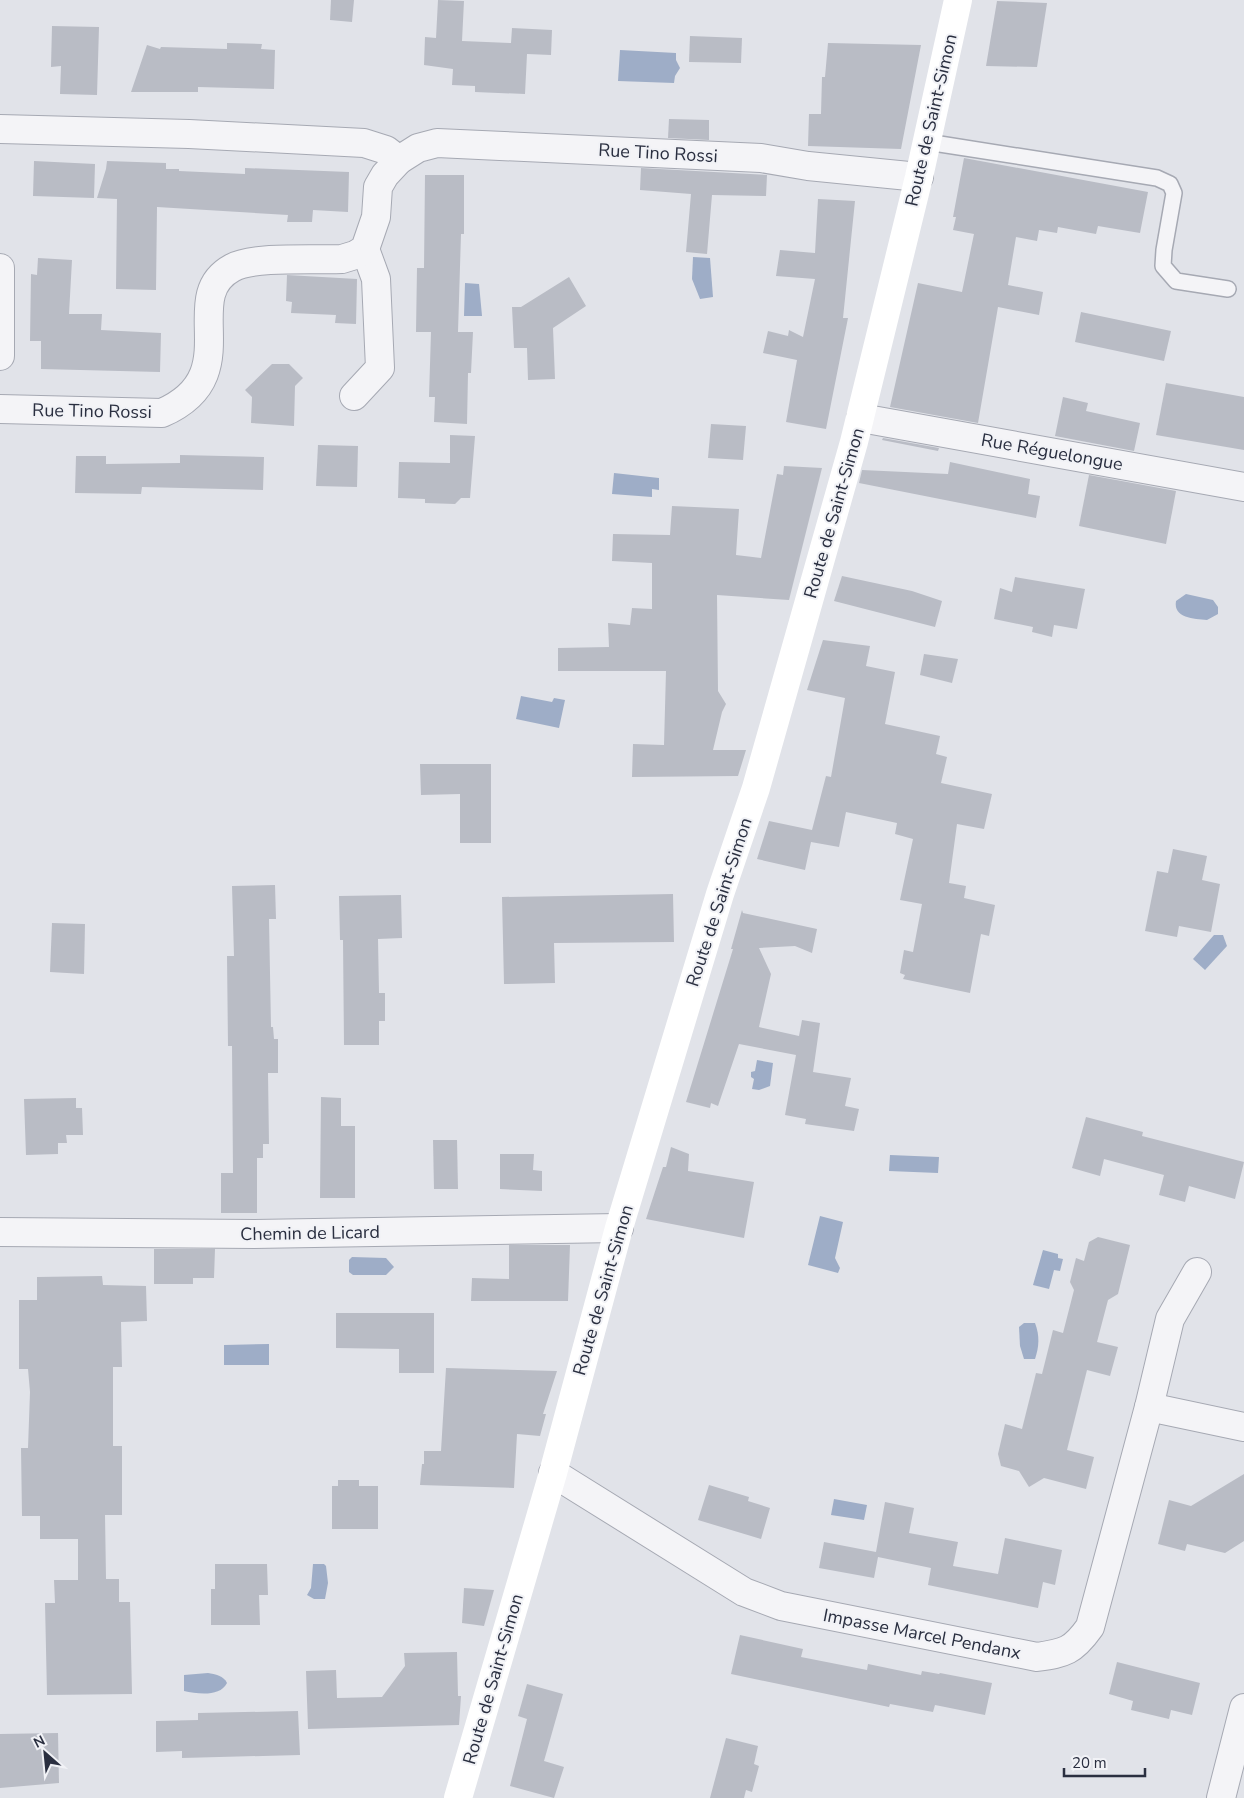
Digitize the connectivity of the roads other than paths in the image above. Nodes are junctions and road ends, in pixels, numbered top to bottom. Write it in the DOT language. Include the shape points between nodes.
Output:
graph roads {
  1 [pos="958,0"];
  2 [pos="0,129"];
  3 [pos="927,142"];
  4 [pos="399,160"];
  5 [pos="919,177"];
  6 [pos="365,249"];
  7 [pos="0,268"];
  8 [pos="1228,289"];
  9 [pos="0,356"];
  10 [pos="354,396"];
  11 [pos="0,409"];
  12 [pos="861,418"];
  13 [pos="1244,487"];
  14 [pos="619,1228"];
  15 [pos="0,1232"];
  16 [pos="1197,1272"];
  17 [pos="1149,1406"];
  18 [pos="1244,1427"];
  19 [pos="553,1473"];
  20 [pos="1244,1708"];
  21 [pos="458,1798"];
  22 [pos="1222,1798"];
  1 -- 3 [label="main road, Route de Saint-Simon"];
  2 -- 4 [label="street" via="364,143 386,150"];
  3 -- 5 [label="main road, Route de Saint-Simon"];
  3 -- 8 [label="lane" via="1157,178 1170,184 1174,193 1163,266 1176,281"];
  4 -- 5 [label="street, Rue Tino Rossi" via="418,148 437,144 491,145 761,158"];
  4 -- 6 [label="street, Rue Tino Rossi" via="378,186 376,217"];
  5 -- 12 [label="main road, Route de Saint-Simon"];
  6 -- 10 [label="street" via="376,279 380,368"];
  6 -- 11 [label="street, Rue Tino Rossi" via="342,259 250,262 232,267 218,278 210,291 208,367 202,382 190,397 170,410 162,413"];
  7 -- 9 [label="street"];
  12 -- 13 [label="street, Rue Réguelongue"];
  12 -- 14 [label="main road, Route de Saint-Simon" via="756,788 720,894"];
  14 -- 15 [label="street, Chemin de Licard" via="254,1234"];
  14 -- 19 [label="main road, Route de Saint-Simon"];
  16 -- 17 [label="street, Impasse Marcel Pendanx" via="1170,1319"];
  17 -- 18 [label="street"];
  17 -- 19 [label="street, Impasse Marcel Pendanx" via="1090,1627 1079,1642 1061,1654 1037,1656 781,1606 744,1592"];
  19 -- 21 [label="main road, Route de Saint-Simon"];
  20 -- 22 [label="street"];
}
